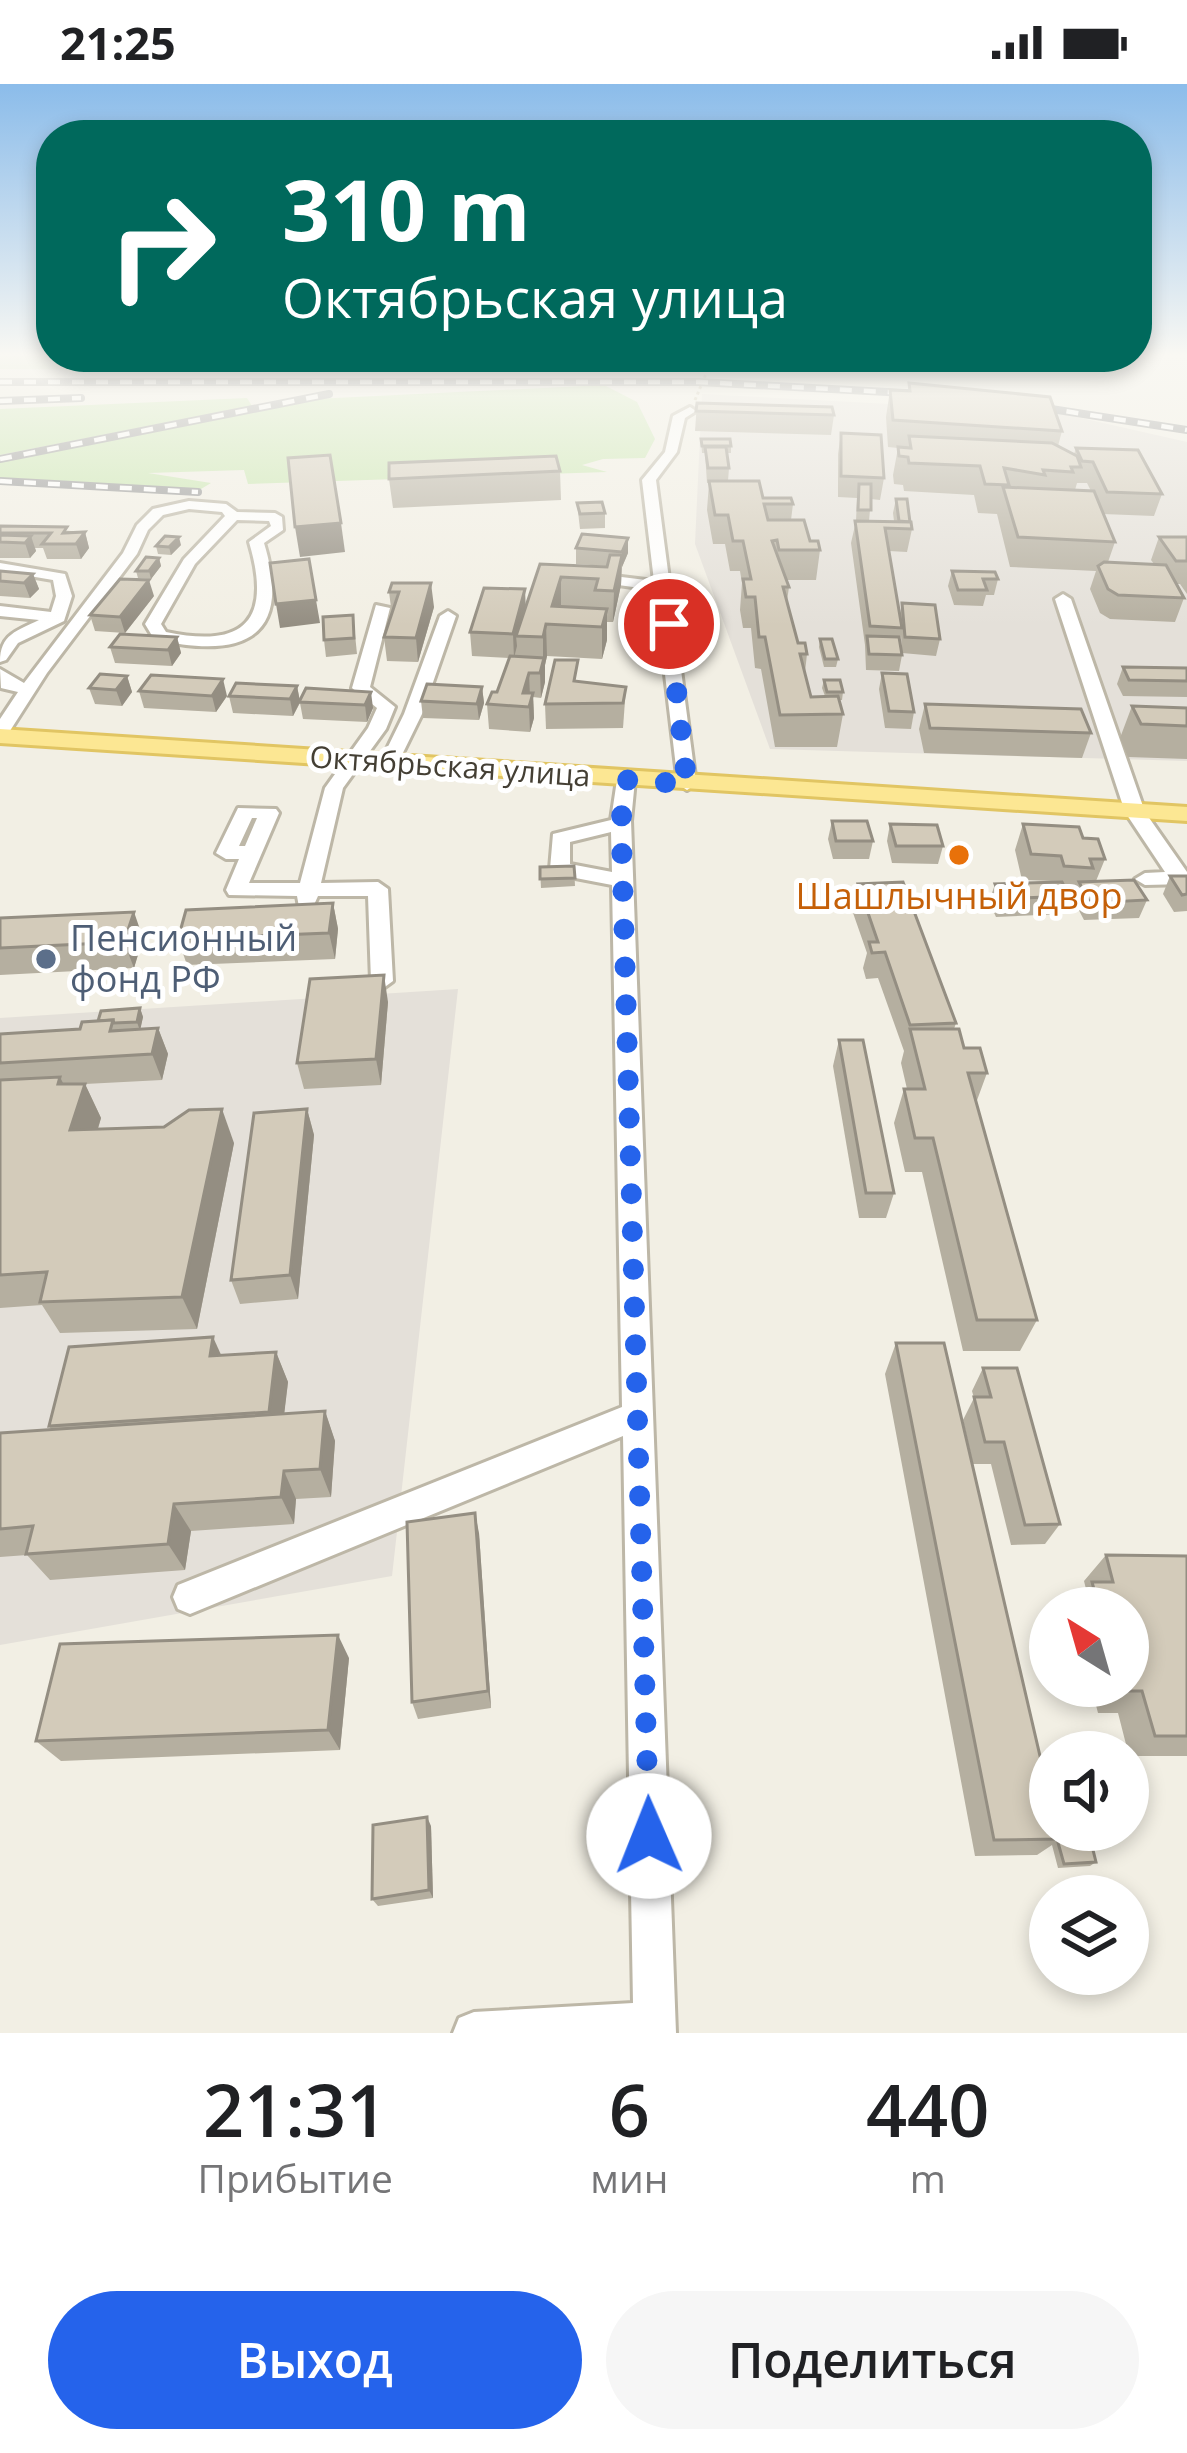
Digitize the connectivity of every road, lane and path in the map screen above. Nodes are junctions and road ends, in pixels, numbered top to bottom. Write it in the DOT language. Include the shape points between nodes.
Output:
graph roads {
  1 [pos="673,444"];
  2 [pos="233,516"];
  3 [pos="256,542"];
  4 [pos="204,546"];
  5 [pos="125,560"];
  6 [pos="147,560"];
  7 [pos="168,561"];
  8 [pos="189,562"];
  9 [pos="0,566"];
  10 [pos="580,576"];
  11 [pos="664,587"];
  12 [pos="1063,598"];
  13 [pos="382,608"];
  14 [pos="0,611"];
  15 [pos="448,616"];
  16 [pos="57,618"];
  17 [pos="78,621"];
  18 [pos="0,657"];
  19 [pos="0,674"];
  20 [pos="28,690"];
  21 [pos="0,734"];
  22 [pos="353,760"];
  23 [pos="388,763"];
  24 [pos="626,780"];
  25 [pos="687,784"];
  26 [pos="1135,812"];
  27 [pos="1187,814"];
  28 [pos="621,824"];
  29 [pos="253,852"];
  30 [pos="1145,878"];
  31 [pos="1183,878"];
  32 [pos="623,880"];
  33 [pos="309,889"];
  34 [pos="303,914"];
  35 [pos="382,982"];
  36 [pos="638,1415"];
  37 [pos="190,1598"];
  38 [pos="654,2028"];
  39 [pos="474,2033"];
  1 -- 11 [label="street" via="649,480"];
  2 -- 3 [label="street" via="275,517 278,527"];
  2 -- 4 [label="street"];
  2 -- 5 [label="street" via="226,508 189,505 158,512"];
  3 -- 4 [label="street"];
  3 -- 8 [label="street" via="267,602 254,631 233,639 179,641 160,636 153,624"];
  4 -- 8 [label="street"];
  5 -- 6 [label="street"];
  5 -- 17 [label="street"];
  7 -- 8 [label="street"];
  9 -- 16 [label="street" via="60,577"];
  10 -- 11 [label="street"];
  11 -- 25 [label="street"];
  12 -- 26 [label="street"];
  13 -- 22 [label="street" via="361,688 386,707"];
  14 -- 16 [label="street"];
  15 -- 23 [label="street"];
  16 -- 17 [label="street"];
  16 -- 18 [label="street" via="11,640"];
  17 -- 20 [label="street"];
  19 -- 20 [label="street"];
  20 -- 21 [label="street"];
  21 -- 22 [label="main road, Октябрьская улица"];
  22 -- 23 [label="main road, Октябрьская улица"];
  22 -- 33 [label="street" via="334,788"];
  23 -- 24 [label="main road, Октябрьская улица"];
  24 -- 25 [label="main road, Октябрьская улица"];
  24 -- 28 [label="street"];
  25 -- 26 [label="main road, Октябрьская улица"];
  26 -- 27 [label="main road, Октябрьская улица"];
  26 -- 31 [label="street"];
  28 -- 32 [label="street"];
  28 -- 32 [label="street" via="560,838 560,869"];
  29 -- 33 [label="street" via="236,890"];
  30 -- 31 [label="street"];
  32 -- 36 [label="street"];
  33 -- 34 [label="street"];
  33 -- 35 [label="street" via="378,889"];
  36 -- 37 [label="street"];
  36 -- 38 [label="street"];
  38 -- 39 [label="street"];
}
